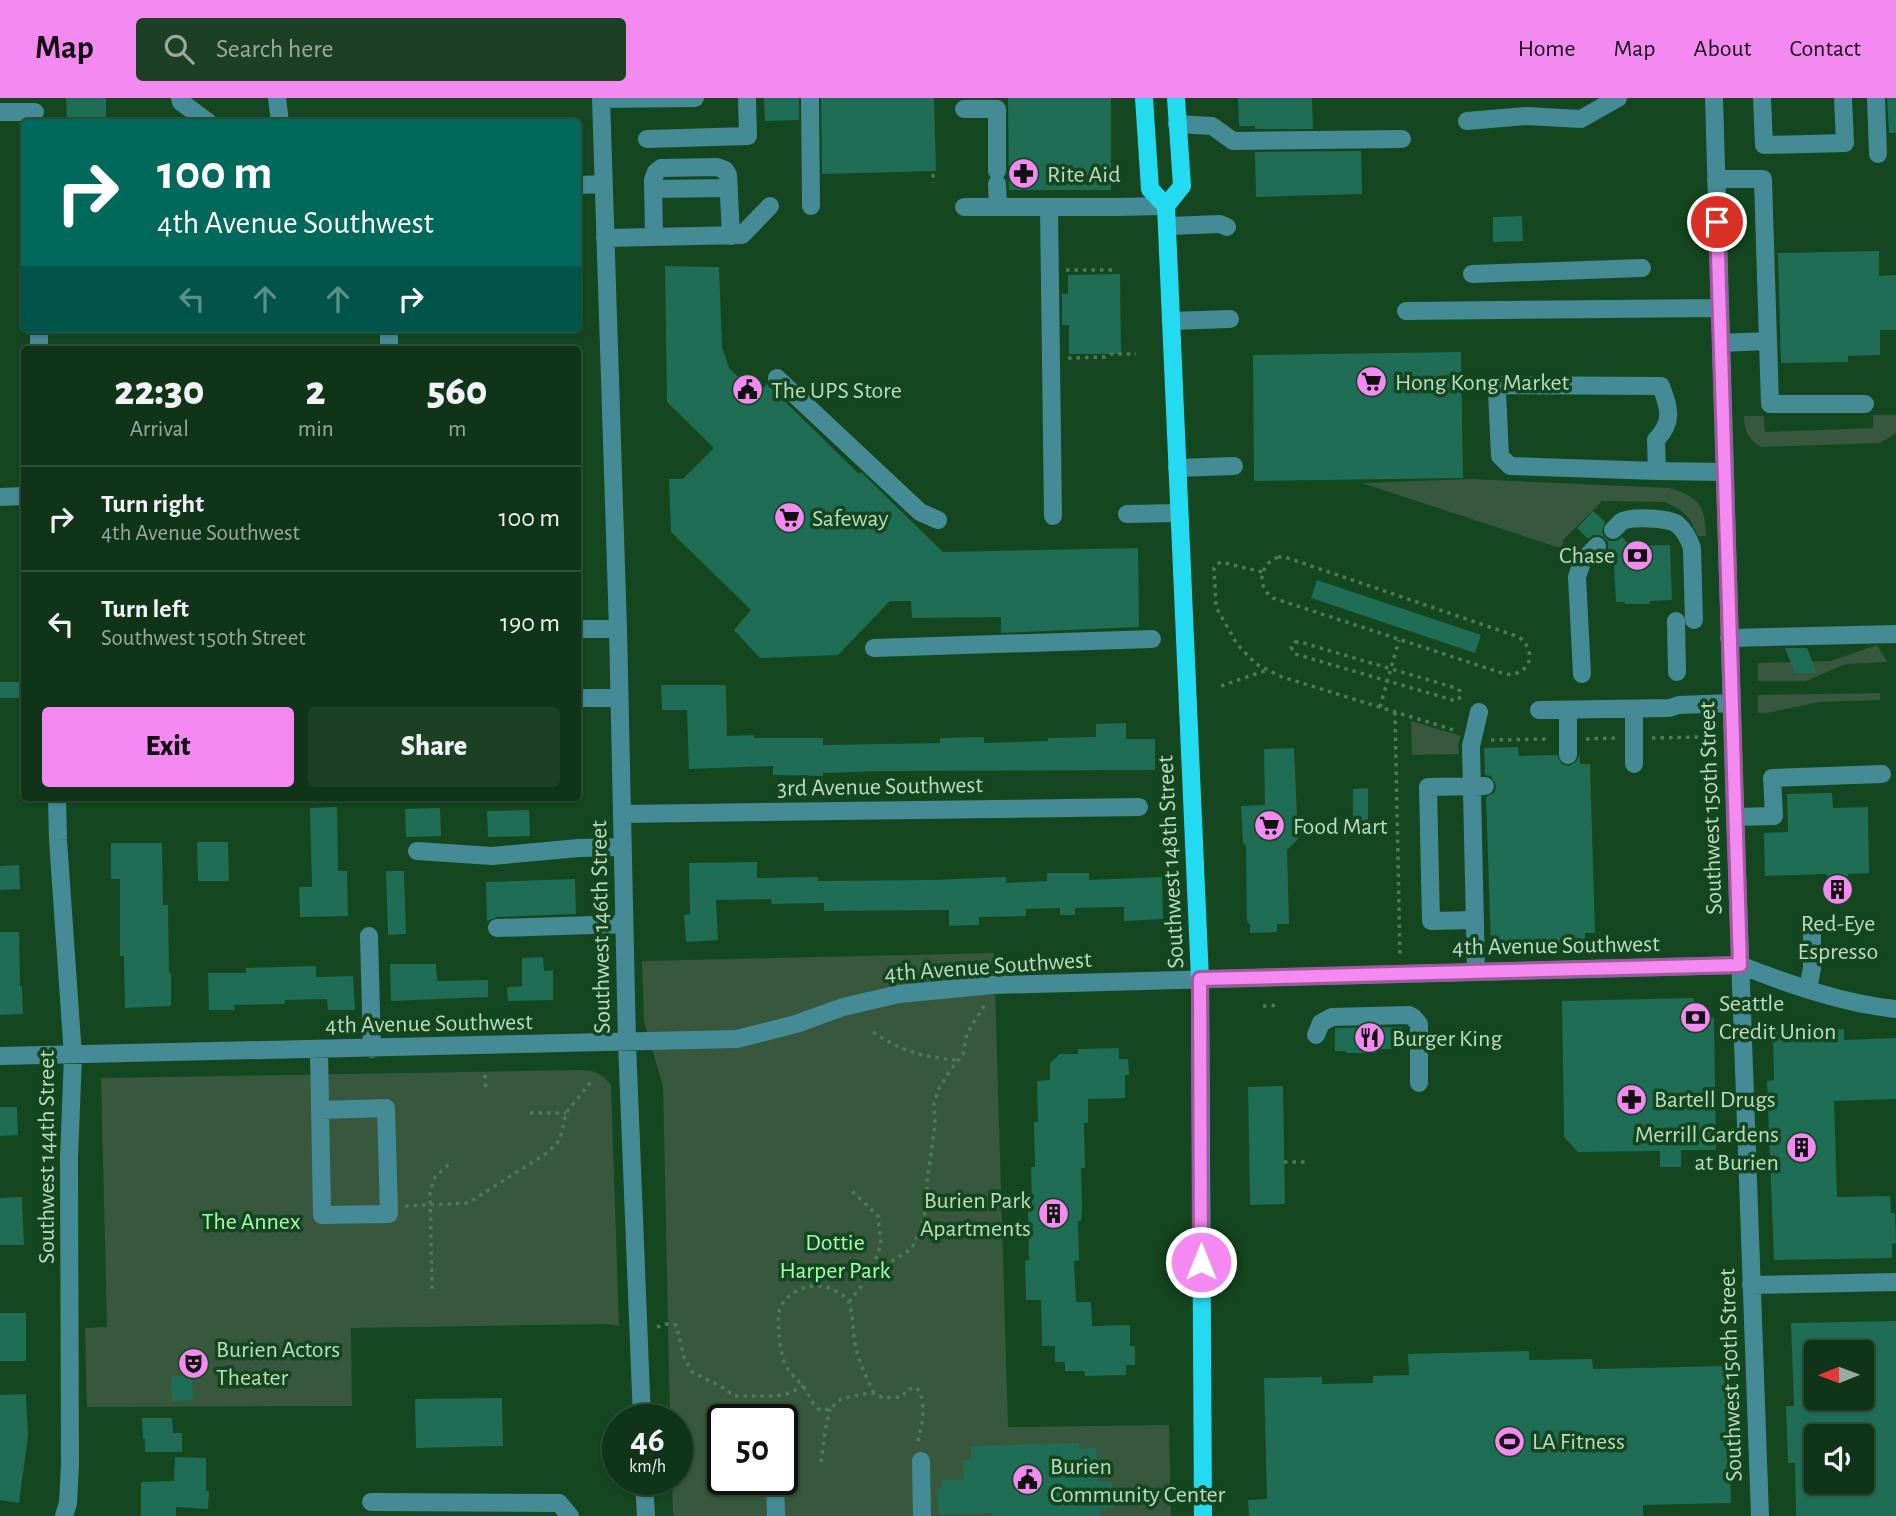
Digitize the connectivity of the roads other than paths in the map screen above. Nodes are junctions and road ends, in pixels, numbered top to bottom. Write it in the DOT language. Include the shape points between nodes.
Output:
graph roads {
  1 [pos="180,98"];
  2 [pos="277,98"];
  3 [pos="695,98"];
  4 [pos="747,98"];
  5 [pos="810,98"];
  6 [pos="1144,98"];
  7 [pos="1176,98"];
  8 [pos="1618,98"];
  9 [pos="1714,98"];
  10 [pos="1762,98"];
  11 [pos="1843,98"];
  12 [pos="1877,98"];
  13 [pos="601,99"];
  14 [pos="964,108"];
  15 [pos="35,111"];
  16 [pos="0,112"];
  17 [pos="204,119"];
  18 [pos="280,119"];
  19 [pos="1466,121"];
  20 [pos="1177,124"];
  21 [pos="647,139"];
  22 [pos="1402,139"];
  23 [pos="1878,154"];
  24 [pos="1716,179"];
  25 [pos="604,184"];
  26 [pos="581,185"];
  27 [pos="1166,205"];
  28 [pos="770,206"];
  29 [pos="811,206"];
  30 [pos="964,207"];
  31 [pos="998,207"];
  32 [pos="1049,208"];
  33 [pos="1168,226"];
  34 [pos="1227,227"];
  35 [pos="731,236"];
  36 [pos="654,237"];
  37 [pos="605,238"];
  38 [pos="1642,268"];
  39 [pos="1472,274"];
  40 [pos="1720,308"];
  41 [pos="1406,311"];
  42 [pos="1230,319"];
  43 [pos="1171,321"];
  44 [pos="1768,341"];
  45 [pos="1721,343"];
  46 [pos="777,378"];
  47 [pos="1865,404"];
  48 [pos="1234,466"];
  49 [pos="1177,468"];
  50 [pos="1657,471"];
  51 [pos="1724,472"];
  52 [pos="21,496"];
  53 [pos="0,497"];
  54 [pos="1179,513"];
  55 [pos="1127,514"];
  56 [pos="1053,516"];
  57 [pos="938,520"];
  58 [pos="1613,530"];
  59 [pos="1597,546"];
  60 [pos="1694,620"];
  61 [pos="1676,621"];
  62 [pos="581,629"];
  63 [pos="618,629"];
  64 [pos="1896,635"];
  65 [pos="1729,638"];
  66 [pos="1152,639"];
  67 [pos="874,648"];
  68 [pos="1677,672"];
  69 [pos="1582,674"];
  70 [pos="581,698"];
  71 [pos="619,698"];
  72 [pos="1731,709"];
  73 [pos="1539,710"];
  74 [pos="1479,712"];
  75 [pos="1633,717"];
  76 [pos="1568,747"];
  77 [pos="1634,764"];
  78 [pos="1882,774"];
  79 [pos="1478,786"];
  80 [pos="57,801"];
  81 [pos="1139,807"];
  82 [pos="622,814"];
  83 [pos="1735,817"];
  84 [pos="623,848"];
  85 [pos="417,851"];
  86 [pos="1475,920"];
  87 [pos="624,924"];
  88 [pos="497,928"];
  89 [pos="1812,931"];
  90 [pos="369,936"];
  91 [pos="1740,965"];
  92 [pos="1476,972"];
  93 [pos="1200,979"];
  94 [pos="1808,989"];
  95 [pos="1896,1009"];
  96 [pos="1316,1035"];
  97 [pos="627,1043"];
  98 [pos="372,1049"];
  99 [pos="319,1050"];
  100 [pos="0,1056"];
  101 [pos="73,1056"];
  102 [pos="1419,1083"];
  103 [pos="320,1110"];
  104 [pos="1896,1282"];
  105 [pos="1751,1285"];
  106 [pos="641,1404"];
  107 [pos="918,1455"];
  108 [pos="645,1495"];
  109 [pos="371,1502"];
  110 [pos="64,1516"];
  111 [pos="570,1516"];
  112 [pos="646,1516"];
  113 [pos="922,1516"];
  114 [pos="1203,1516"];
  115 [pos="1760,1516"];
  1 -- 17 [label="street"];
  2 -- 18 [label="street"];
  3 -- 13 [label="street"];
  4 -- 21 [label="street" via="748,136"];
  5 -- 29 [label="street"];
  6 -- 27 [label="main road, Southwest 148th Street" via="1150,189"];
  7 -- 20 [label="main road"];
  8 -- 19 [label="street" via="1581,119"];
  9 -- 24 [label="street, Southwest 150th Street"];
  10 -- 11 [label="street" via="1764,145 1844,143"];
  12 -- 23 [label="street"];
  13 -- 25 [label="street, Southwest 146th Street"];
  14 -- 31 [label="street" via="997,108"];
  15 -- 16 [label="street"];
  20 -- 22 [label="street" via="1212,126 1233,141"];
  20 -- 27 [label="main road" via="1182,186"];
  24 -- 40 [label="street, Southwest 150th Street"];
  24 -- 44 [label="street" via="1763,179"];
  25 -- 26 [label="street"];
  25 -- 37 [label="street, Southwest 146th Street"];
  27 -- 32 [label="street"];
  27 -- 33 [label="main road, Southwest 148th Street"];
  28 -- 35 [label="street" via="742,235"];
  30 -- 31 [label="street"];
  31 -- 32 [label="street"];
  32 -- 56 [label="street"];
  33 -- 34 [label="street"];
  33 -- 43 [label="main road, Southwest 148th Street"];
  35 -- 36 [label="street"];
  35 -- 36 [label="street" via="729,188 653,189"];
  36 -- 37 [label="street"];
  37 -- 63 [label="street, Southwest 146th Street"];
  38 -- 39 [label="street"];
  40 -- 41 [label="street"];
  40 -- 45 [label="street, Southwest 150th Street"];
  42 -- 43 [label="street"];
  43 -- 49 [label="main road, Southwest 148th Street"];
  44 -- 45 [label="street"];
  44 -- 47 [label="street" via="1770,404"];
  45 -- 51 [label="street, Southwest 150th Street"];
  46 -- 57 [label="street" via="920,512"];
  48 -- 49 [label="street"];
  49 -- 54 [label="main road, Southwest 148th Street"];
  50 -- 50 [label="street" via="1510,466 1500,456 1497,391 1502,386 1661,386 1670,417 1656,440"];
  50 -- 51 [label="street"];
  51 -- 65 [label="street, Southwest 150th Street"];
  52 -- 53 [label="street"];
  54 -- 55 [label="street"];
  54 -- 93 [label="main road, Southwest 148th Street"];
  58 -- 60 [label="street" via="1628,520 1660,519 1683,530 1692,548"];
  59 -- 69 [label="street" via="1577,577"];
  61 -- 68 [label="street"];
  62 -- 63 [label="street"];
  63 -- 71 [label="street, Southwest 146th Street"];
  64 -- 65 [label="street"];
  65 -- 72 [label="street, Southwest 150th Street"];
  66 -- 67 [label="street"];
  70 -- 71 [label="street"];
  71 -- 82 [label="street, Southwest 146th Street"];
  72 -- 73 [label="street" via="1679,705"];
  72 -- 75 [label="street"];
  72 -- 83 [label="street, Southwest 150th Street"];
  74 -- 79 [label="street" via="1471,746"];
  75 -- 76 [label="street" via="1566,715"];
  75 -- 77 [label="street"];
  78 -- 83 [label="street" via="1772,778 1774,816"];
  79 -- 86 [label="street"];
  79 -- 86 [label="street" via="1428,787 1431,921"];
  80 -- 101 [label="street, Southwest 144th Street"];
  81 -- 82 [label="street, 3rd Avenue Southwest"];
  82 -- 84 [label="street, Southwest 146th Street"];
  83 -- 91 [label="street, Southwest 150th Street"];
  84 -- 85 [label="street" via="492,856"];
  84 -- 87 [label="street, Southwest 146th Street"];
  86 -- 92 [label="street"];
  87 -- 88 [label="street"];
  87 -- 97 [label="street, Southwest 146th Street"];
  89 -- 94 [label="street"];
  90 -- 98 [label="street"];
  91 -- 92 [label="street, 4th Avenue Southwest"];
  91 -- 94 [label="street, 4th Avenue Southwest"];
  91 -- 105 [label="street, Southwest 150th Street"];
  92 -- 93 [label="street, 4th Avenue Southwest"];
  93 -- 97 [label="street, 4th Avenue Southwest" via="993,985 899,994 737,1040"];
  93 -- 114 [label="main road, Southwest 148th Street"];
  94 -- 95 [label="street, 4th Avenue Southwest"];
  96 -- 102 [label="street" via="1321,1023 1332,1017 1409,1015 1419,1024"];
  97 -- 98 [label="street, 4th Avenue Southwest"];
  97 -- 106 [label="street, Southwest 146th Street"];
  98 -- 99 [label="street, 4th Avenue Southwest"];
  99 -- 101 [label="street, 4th Avenue Southwest"];
  99 -- 103 [label="street"];
  100 -- 101 [label="street, 4th Avenue Southwest"];
  101 -- 110 [label="street, Southwest 144th Street" via="70,1475"];
  103 -- 103 [label="street" via="322,1215 388,1214 386,1108"];
  104 -- 105 [label="street"];
  105 -- 115 [label="street, Southwest 150th Street"];
  107 -- 113 [label="street"];
  108 -- 112 [label="street"];
  109 -- 111 [label="street" via="559,1503"];
}
